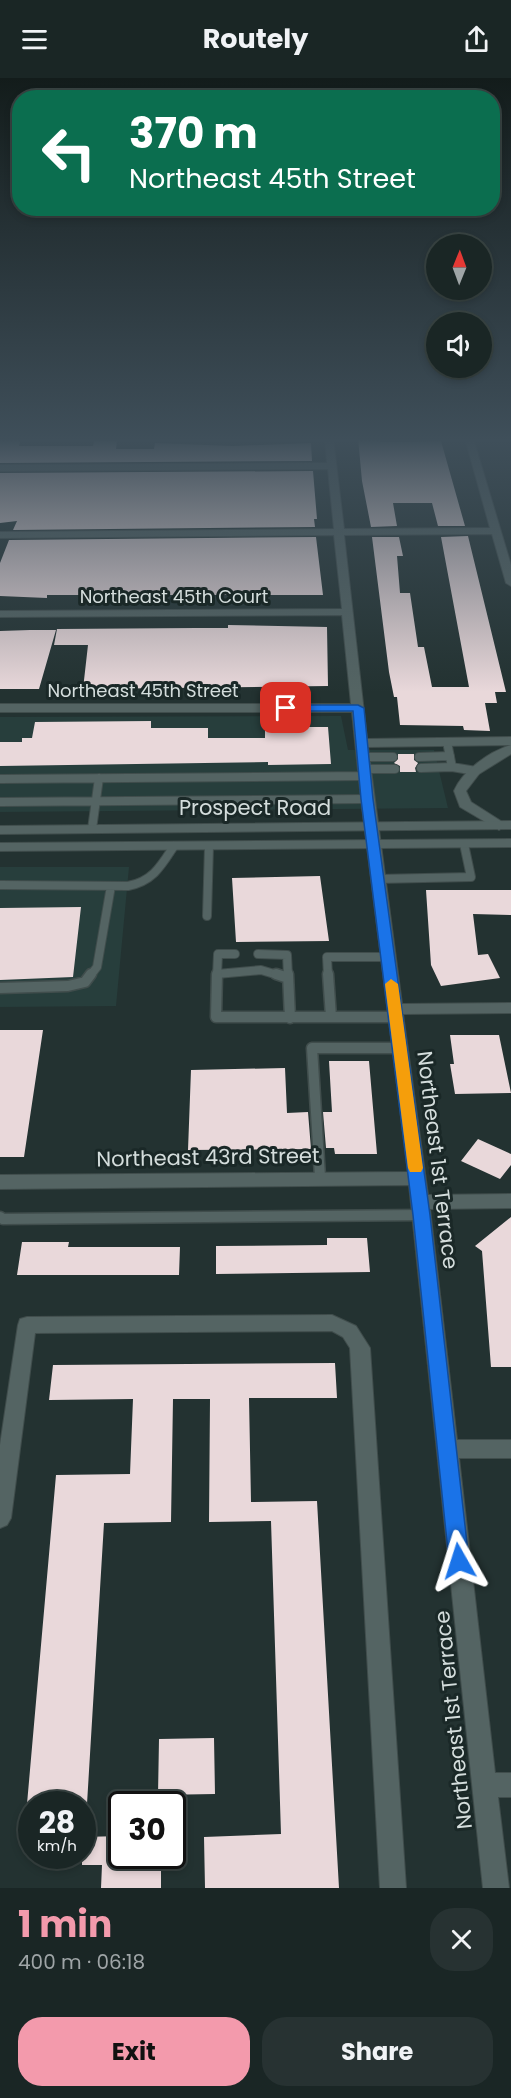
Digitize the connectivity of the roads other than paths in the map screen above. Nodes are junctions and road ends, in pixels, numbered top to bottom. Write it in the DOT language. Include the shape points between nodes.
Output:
graph roads {
  1 [pos="338,522"];
  2 [pos="493,522"];
  3 [pos="495,531"];
  4 [pos="339,532"];
  5 [pos="0,535"];
  6 [pos="511,583"];
  7 [pos="348,612"];
  8 [pos="0,614"];
  9 [pos="0,708"];
  10 [pos="358,708"];
  11 [pos="511,741"];
  12 [pos="447,742"];
  13 [pos="362,743"];
  14 [pos="511,749"];
  15 [pos="418,756"];
  16 [pos="450,756"];
  17 [pos="393,757"];
  18 [pos="452,766"];
  19 [pos="364,767"];
  20 [pos="421,768"];
  21 [pos="395,769"];
  22 [pos="476,771"];
  23 [pos="99,778"];
  24 [pos="0,779"];
  25 [pos="367,799"];
  26 [pos="96,801"];
  27 [pos="0,802"];
  28 [pos="505,825"];
  29 [pos="92,829"];
  30 [pos="0,830"];
  31 [pos="372,836"];
  32 [pos="511,843"];
  33 [pos="464,844"];
  34 [pos="174,846"];
  35 [pos="208,846"];
  36 [pos="0,847"];
  37 [pos="377,879"];
  38 [pos="0,885"];
  39 [pos="111,886"];
  40 [pos="207,916"];
  41 [pos="235,954"];
  42 [pos="258,954"];
  43 [pos="387,957"];
  44 [pos="217,974"];
  45 [pos="288,978"];
  46 [pos="0,988"];
  47 [pos="511,1008"];
  48 [pos="395,1013"];
  49 [pos="331,1017"];
  50 [pos="290,1018"];
  51 [pos="399,1048"];
  52 [pos="320,1177"];
  53 [pos="417,1178"];
  54 [pos="0,1182"];
  55 [pos="511,1201"];
  56 [pos="421,1208"];
  57 [pos="0,1217"];
  58 [pos="447,1449"];
  59 [pos="511,1449"];
  60 [pos="0,1518"];
  61 [pos="484,1785"];
  62 [pos="511,1785"];
  63 [pos="393,1888"];
  64 [pos="496,1888"];
  1 -- 4 [label="street, Northeast 1st Terrace"];
  2 -- 3 [label="street"];
  3 -- 4 [label="street"];
  3 -- 6 [label="street"];
  4 -- 5 [label="street"];
  4 -- 7 [label="street, Northeast 1st Terrace"];
  7 -- 8 [label="street, Northeast 45th Court"];
  7 -- 10 [label="street, Northeast 1st Terrace"];
  9 -- 10 [label="street, Northeast 45th Street"];
  10 -- 13 [label="street, Northeast 1st Terrace"];
  11 -- 12 [label="street"];
  12 -- 13 [label="street"];
  12 -- 16 [label="lane"];
  13 -- 19 [label="street, Northeast 1st Terrace"];
  14 -- 22 [label="street"];
  15 -- 16 [label="lane"];
  16 -- 18 [label="lane"];
  17 -- 19 [label="lane"];
  18 -- 20 [label="lane"];
  18 -- 22 [label="lane"];
  19 -- 21 [label="lane"];
  19 -- 23 [label="lane"];
  19 -- 25 [label="street, Northeast 1st Terrace"];
  22 -- 28 [label="street" via="464,781 460,795 470,808"];
  23 -- 24 [label="lane"];
  23 -- 26 [label="lane"];
  25 -- 26 [label="lane"];
  25 -- 31 [label="street, Northeast 1st Terrace"];
  26 -- 27 [label="lane"];
  26 -- 29 [label="lane"];
  28 -- 31 [label="street, Prospect Road"];
  29 -- 30 [label="street, Prospect Road"];
  29 -- 31 [label="street, Prospect Road"];
  31 -- 33 [label="street, Prospect Road"];
  31 -- 35 [label="street, Prospect Road"];
  31 -- 37 [label="street, Northeast 1st Terrace"];
  32 -- 33 [label="street, Prospect Road"];
  33 -- 37 [label="lane" via="471,877"];
  34 -- 35 [label="street, Prospect Road"];
  34 -- 36 [label="street, Prospect Road"];
  34 -- 39 [label="lane" via="155,876 128,886"];
  35 -- 40 [label="lane"];
  37 -- 43 [label="street, Northeast 1st Terrace"];
  38 -- 39 [label="lane"];
  39 -- 46 [label="lane" via="97,967 85,982"];
  41 -- 44 [label="lane" via="218,954"];
  42 -- 45 [label="lane" via="286,955"];
  43 -- 48 [label="street, Northeast 1st Terrace"];
  43 -- 49 [label="lane" via="327,957"];
  44 -- 45 [label="lane" via="261,970"];
  44 -- 50 [label="lane" via="216,1017"];
  45 -- 50 [label="lane"];
  47 -- 48 [label="street"];
  48 -- 49 [label="lane"];
  48 -- 51 [label="street, Northeast 1st Terrace"];
  49 -- 50 [label="lane"];
  51 -- 52 [label="lane" via="312,1048"];
  51 -- 53 [label="street, Northeast 1st Terrace"];
  52 -- 53 [label="street, Northeast 43rd Street"];
  52 -- 54 [label="street, Northeast 43rd Street"];
  53 -- 56 [label="street, Northeast 1st Terrace"];
  55 -- 56 [label="street"];
  56 -- 57 [label="lane"];
  56 -- 58 [label="street, Northeast 1st Terrace"];
  58 -- 59 [label="street"];
  58 -- 61 [label="street, Northeast 1st Terrace"];
  60 -- 63 [label="street" via="27,1325 345,1326 360,1348"];
  61 -- 62 [label="street"];
  61 -- 64 [label="street, Northeast 1st Terrace"];
}
